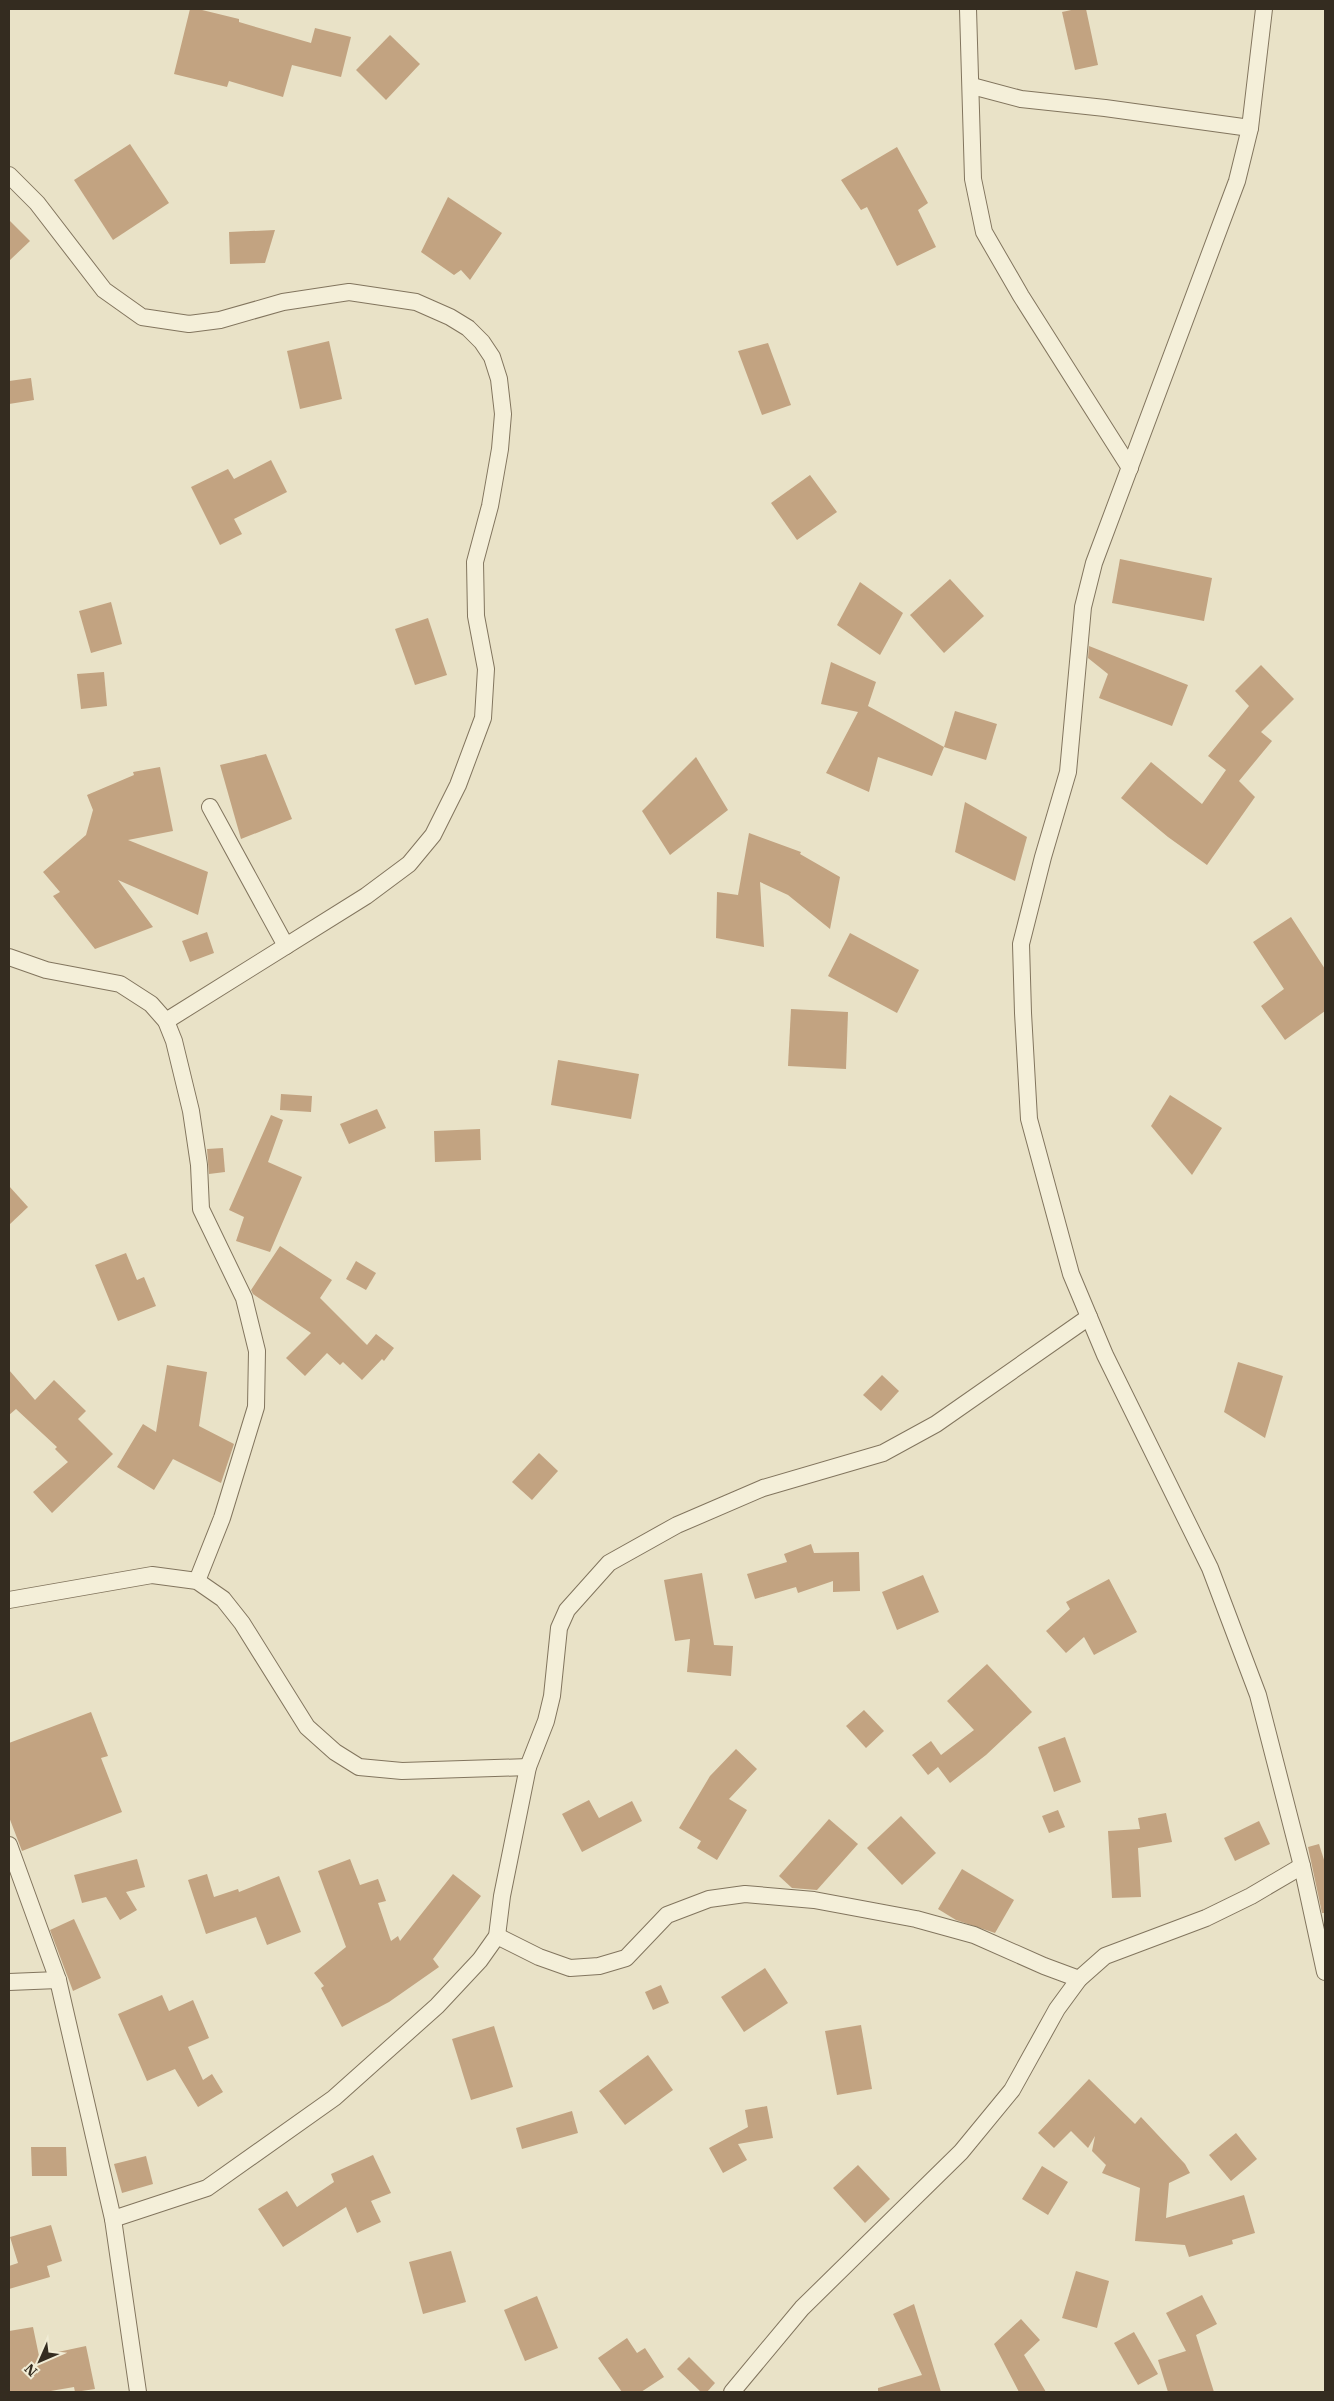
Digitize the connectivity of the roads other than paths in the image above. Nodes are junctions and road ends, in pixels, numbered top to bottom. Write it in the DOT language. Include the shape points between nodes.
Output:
graph roads {
  1 [pos="968,9"];
  2 [pos="1264,9"];
  3 [pos="972,86"];
  4 [pos="1250,128"];
  5 [pos="9,175"];
  6 [pos="1130,468"];
  7 [pos="210,807"];
  8 [pos="286,946"];
  9 [pos="9,957"];
  10 [pos="166,1022"];
  11 [pos="1089,1317"];
  12 [pos="197,1581"];
  13 [pos="9,1600"];
  14 [pos="528,1767"];
  15 [pos="9,1845"];
  16 [pos="1302,1866"];
  17 [pos="497,1936"];
  18 [pos="1325,1972"];
  19 [pos="1079,1979"];
  20 [pos="58,1980"];
  21 [pos="9,1982"];
  22 [pos="113,2219"];
  23 [pos="138,2392"];
  24 [pos="732,2392"];
  1 -- 3 [label="street"];
  2 -- 4 [label="street"];
  3 -- 4 [label="street" via="1021,99"];
  3 -- 6 [label="street" via="972,179 984,232"];
  4 -- 6 [label="street" via="1237,181"];
  5 -- 8 [label="street" via="37,203 104,290 142,317 189,324 220,320 283,302 349,292 416,302 450,317 475,335 492,357 499,379 500,449 490,506 475,562 476,616 486,669 483,718 458,785 433,835 409,864 366,896"];
  6 -- 11 [label="street" via="1094,563 1083,607 1068,772 1021,944 1029,1119 1071,1274"];
  7 -- 8 [label="street"];
  8 -- 10 [label="street"];
  9 -- 10 [label="street" via="46,970 120,984 151,1004"];
  10 -- 12 [label="street" via="185,1080 199,1165 201,1209 244,1298 257,1351 256,1407 222,1518"];
  11 -- 14 [label="street" via="936,1424 883,1453 763,1488 678,1525 609,1563 567,1610 559,1628 552,1696"];
  11 -- 16 [label="street" via="1210,1568 1258,1695"];
  12 -- 13 [label="street" via="152,1575"];
  12 -- 14 [label="street" via="223,1599 242,1623 307,1727 335,1752 359,1767 402,1771"];
  14 -- 17 [label="street"];
  15 -- 20 [label="street"];
  16 -- 18 [label="street"];
  16 -- 19 [label="street" via="1206,1918 1105,1956"];
  17 -- 19 [label="street" via="570,1968 599,1966 626,1958 667,1916 709,1899 745,1894 814,1900 916,1919 974,1935"];
  17 -- 22 [label="street" via="480,1960 437,2006 334,2098 207,2188"];
  19 -- 24 [label="street" via="1057,2009 1012,2090 962,2152 802,2308"];
  20 -- 21 [label="street"];
  20 -- 22 [label="street"];
  22 -- 23 [label="street"];
}
